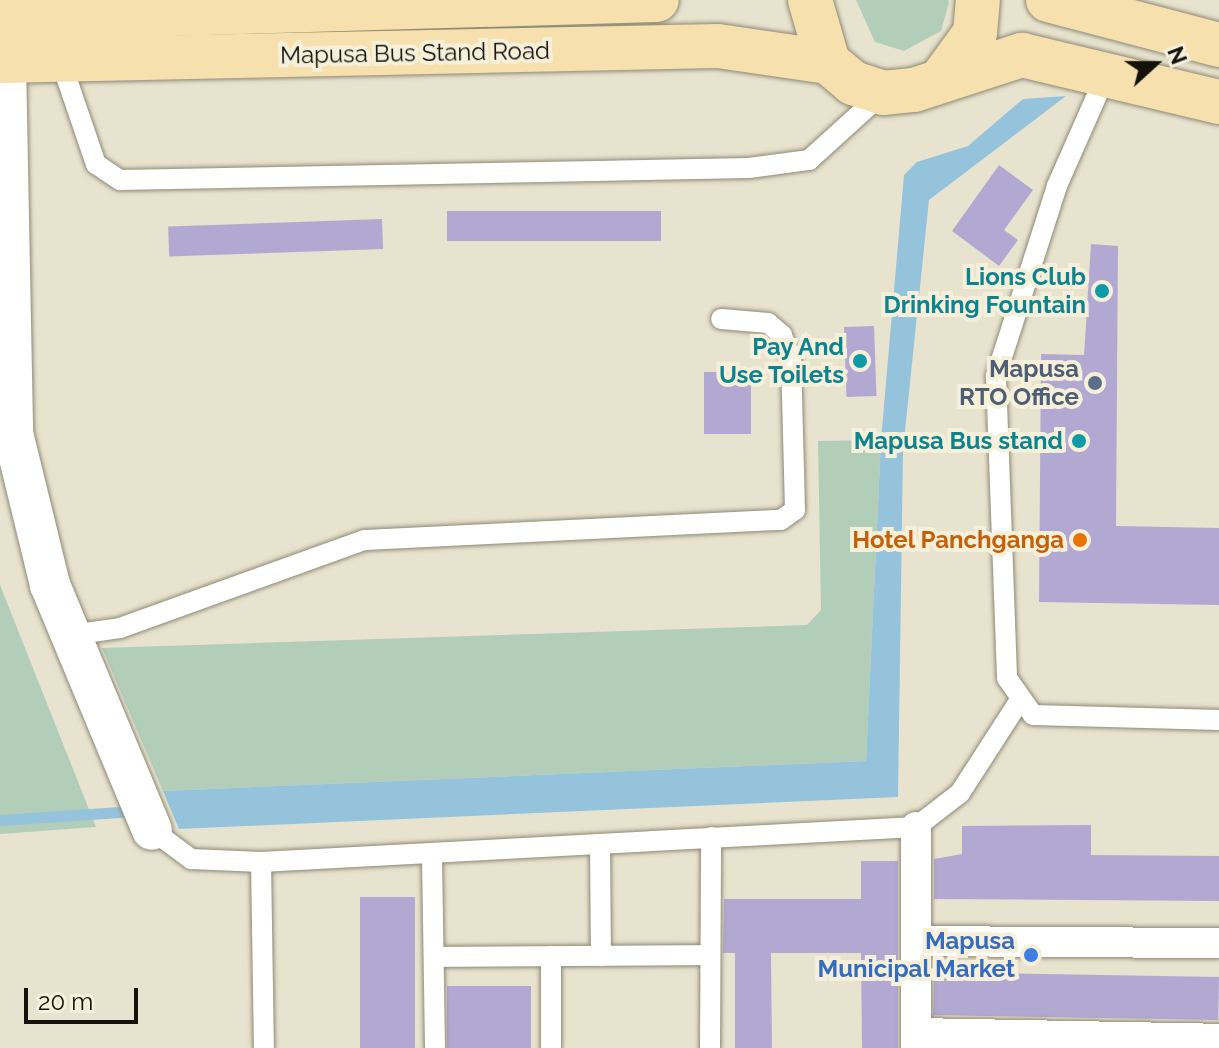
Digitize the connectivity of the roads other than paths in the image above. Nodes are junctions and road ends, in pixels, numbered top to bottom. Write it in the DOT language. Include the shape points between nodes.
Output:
graph roads {
  1 [pos="657,0"];
  2 [pos="810,0"];
  3 [pos="978,0"];
  4 [pos="1048,0"];
  5 [pos="392,5"];
  6 [pos="166,8"];
  7 [pos="229,24"];
  8 [pos="1219,45"];
  9 [pos="2,47"];
  10 [pos="394,54"];
  11 [pos="61,62"];
  12 [pos="828,62"];
  13 [pos="943,77"];
  14 [pos="1105,77"];
  15 [pos="883,93"];
  16 [pos="1219,102"];
  17 [pos="721,319"];
  18 [pos="71,635"];
  19 [pos="1018,703"];
  20 [pos="1219,720"];
  21 [pos="916,827"];
  22 [pos="152,830"];
  23 [pos="711,837"];
  24 [pos="600,846"];
  25 [pos="432,857"];
  26 [pos="261,862"];
  27 [pos="917,941"];
  28 [pos="1219,943"];
  29 [pos="710,955"];
  30 [pos="551,956"];
  31 [pos="601,956"];
  32 [pos="435,957"];
  33 [pos="1219,1039"];
  34 [pos="916,1040"];
  35 [pos="1163,1043"];
  36 [pos="264,1048"];
  37 [pos="435,1048"];
  38 [pos="551,1048"];
  39 [pos="710,1048"];
  1 -- 5 [label="main road, Mapusa Bus Stand Road"];
  2 -- 12 [label="main road"];
  3 -- 13 [label="main road" via="975,33"];
  4 -- 8 [label="main road"];
  5 -- 7 [label="main road, Mapusa Bus Stand Road"];
  5 -- 10 [label="lane"];
  6 -- 7 [label="main road, Mapusa Bus Stand Road"];
  6 -- 9 [label="main road, Mapusa Bus Stand Road"];
  7 -- 10 [label="main road, Mapusa Bus Stand Road"];
  7 -- 11 [label="main road, Mapusa Bus Stand Road"];
  9 -- 11 [label="main road, Mapusa Bus Stand Road"];
  9 -- 18 [label="street" via="13,433 50,585"];
  10 -- 12 [label="main road, Mapusa Bus Stand Road" via="718,46"];
  11 -- 15 [label="lane" via="96,164 120,180 749,168 809,160"];
  12 -- 15 [label="main road" via="853,83"];
  13 -- 14 [label="main road" via="1022,55"];
  13 -- 15 [label="main road"];
  14 -- 16 [label="main road"];
  14 -- 19 [label="lane" via="1057,186 996,376 1007,678"];
  17 -- 18 [label="lane" via="768,323 782,335 791,359 795,510 781,520 365,540 120,628"];
  18 -- 22 [label="street"];
  19 -- 20 [label="lane" via="1033,715"];
  19 -- 21 [label="lane" via="960,793"];
  21 -- 23 [label="lane"];
  21 -- 27 [label="street"];
  22 -- 26 [label="lane" via="191,859"];
  23 -- 24 [label="lane"];
  23 -- 29 [label="lane"];
  24 -- 25 [label="lane"];
  24 -- 31 [label="lane"];
  25 -- 26 [label="lane"];
  25 -- 32 [label="lane"];
  26 -- 36 [label="lane"];
  27 -- 28 [label="street"];
  27 -- 34 [label="street"];
  29 -- 31 [label="lane"];
  29 -- 39 [label="lane"];
  30 -- 31 [label="lane"];
  30 -- 32 [label="lane"];
  30 -- 38 [label="lane"];
  32 -- 37 [label="lane"];
  33 -- 35 [label="street"];
  34 -- 35 [label="street"];
}
